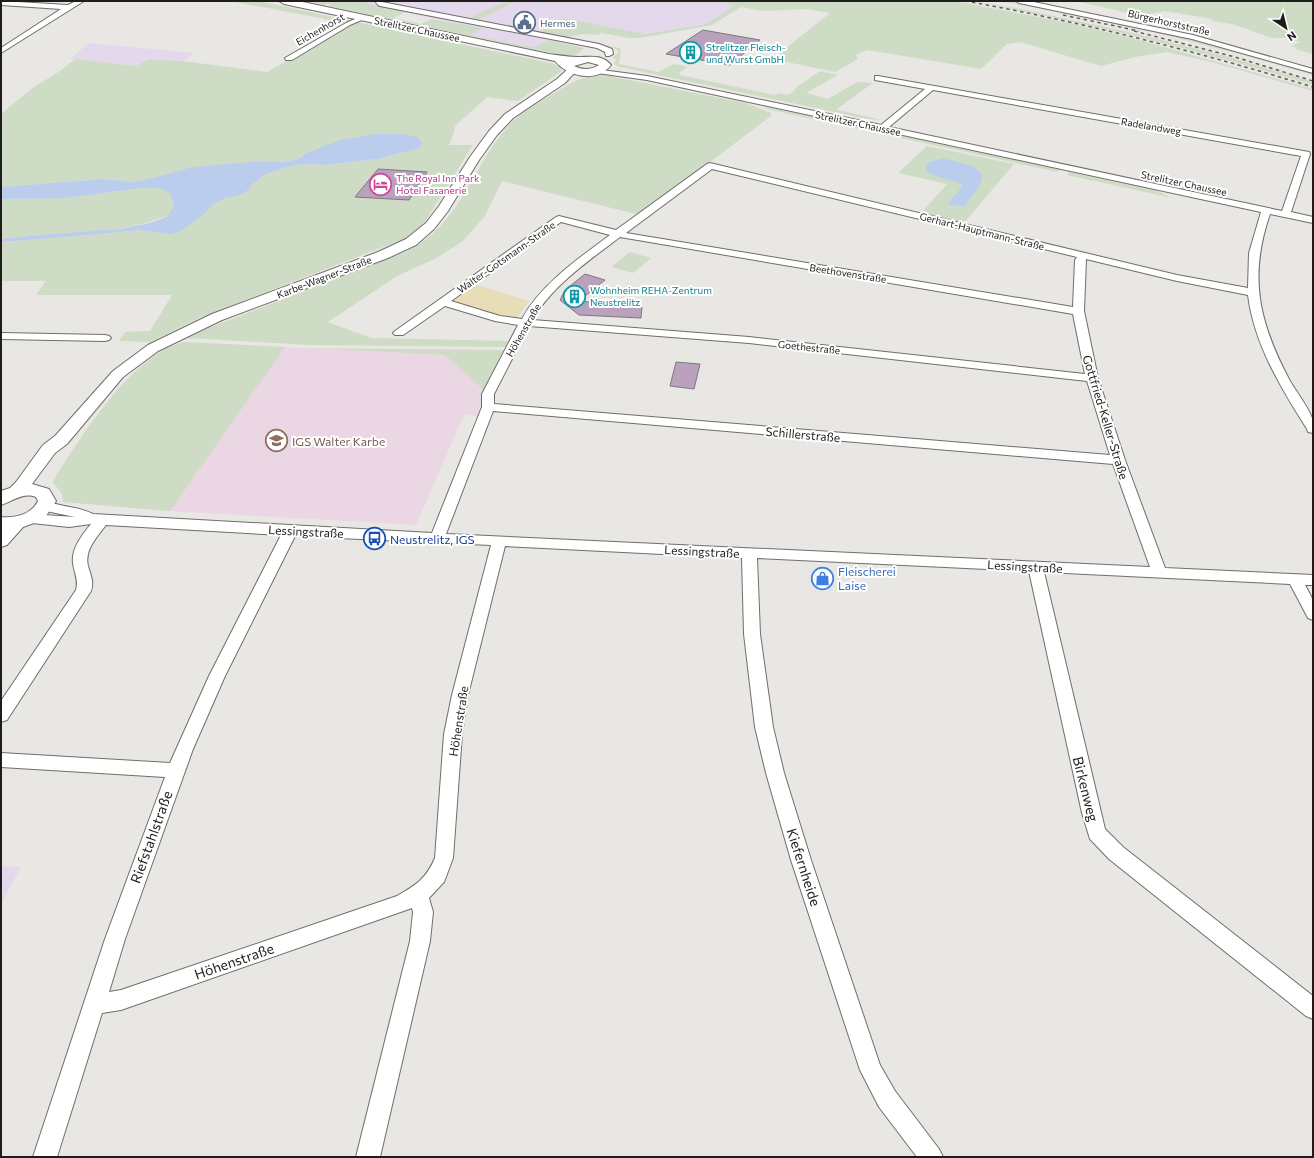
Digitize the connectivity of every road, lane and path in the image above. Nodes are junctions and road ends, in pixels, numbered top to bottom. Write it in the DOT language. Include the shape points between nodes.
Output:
graph roads {
  1 [pos="81,1"];
  2 [pos="284,1"];
  3 [pos="378,1"];
  4 [pos="1019,1"];
  5 [pos="1,3"];
  6 [pos="69,7"];
  7 [pos="362,18"];
  8 [pos="1,51"];
  9 [pos="289,58"];
  10 [pos="603,63"];
  11 [pos="570,69"];
  12 [pos="584,72"];
  13 [pos="1313,72"];
  14 [pos="878,78"];
  15 [pos="932,87"];
  16 [pos="887,125"];
  17 [pos="710,166"];
  18 [pos="1148,175"];
  19 [pos="1232,193"];
  20 [pos="1288,208"];
  21 [pos="1265,214"];
  22 [pos="1313,220"];
  23 [pos="618,235"];
  24 [pos="1083,256"];
  25 [pos="1254,293"];
  26 [pos="443,302"];
  27 [pos="1078,311"];
  28 [pos="526,323"];
  29 [pos="399,333"];
  30 [pos="1,336"];
  31 [pos="105,338"];
  32 [pos="1092,378"];
  33 [pos="488,408"];
  34 [pos="1313,429"];
  35 [pos="61,440"];
  36 [pos="1118,460"];
  37 [pos="5,496"];
  38 [pos="42,498"];
  39 [pos="96,519"];
  40 [pos="15,522"];
  41 [pos="290,531"];
  42 [pos="437,538"];
  43 [pos="1,541"];
  44 [pos="499,541"];
  45 [pos="749,553"];
  46 [pos="1035,567"];
  47 [pos="1160,573"];
  48 [pos="1295,580"];
  49 [pos="1313,580"];
  50 [pos="1313,614"];
  51 [pos="1,715"];
  52 [pos="1,760"];
  53 [pos="176,770"];
  54 [pos="418,895"];
  55 [pos="94,1004"];
  56 [pos="1313,1009"];
  57 [pos="45,1157"];
  58 [pos="368,1157"];
  59 [pos="932,1157"];
  1 -- 6 [label="street"];
  2 -- 7 [label="main road, Strelitzer Chaussee"];
  3 -- 10 [label="street" via="380,4 411,11 598,46 609,51"];
  4 -- 13 [label="street, Bürgerhorststraße" via="1193,37"];
  5 -- 6 [label="street"];
  6 -- 8 [label="street"];
  7 -- 9 [label="street, Eichenhorst"];
  7 -- 11 [label="main road, Strelitzer Chaussee" via="549,57"];
  10 -- 11 [label="main road, Strelitzer Chaussee" via="591,59"];
  10 -- 12 [label="main road, Strelitzer Chaussee"];
  10 -- 16 [label="street, Strelitzer Chaussee" via="646,78"];
  11 -- 12 [label="main road, Strelitzer Chaussee"];
  11 -- 12 [label="street, Karbe-Wagner-Straße"];
  11 -- 35 [label="street, Karbe-Wagner-Straße" via="516,110 494,132 444,208 430,226 411,242 383,255 217,317 168,339 118,374"];
  14 -- 15 [label="street, Radelandweg"];
  15 -- 16 [label="street"];
  15 -- 20 [label="street, Radelandweg" via="1306,154"];
  16 -- 18 [label="street, Strelitzer Chaussee"];
  16 -- 21 [label="street, Strelitzer Chaussee"];
  17 -- 23 [label="street, Höhenstraße"];
  17 -- 24 [label="street, Gerhart-Hauptmann-Straße"];
  19 -- 20 [label="street, Strelitzer Chaussee" via="1282,204"];
  20 -- 21 [label="street, Strelitzer Chaussee"];
  20 -- 22 [label="street, Strelitzer Chaussee"];
  21 -- 25 [label="street" via="1253,260"];
  23 -- 26 [label="street, Walter-Gotsmann-Straße" via="559,219"];
  23 -- 27 [label="street, Beethovenstraße"];
  23 -- 28 [label="street, Höhenstraße" via="556,283 544,295"];
  24 -- 25 [label="street, Gerhart-Hauptmann-Straße"];
  24 -- 27 [label="street, Gottfried-Keller-Straße" via="1080,260"];
  25 -- 34 [label="street" via="1262,333 1284,382"];
  26 -- 28 [label="street, Walter-Gotsmann-Straße" via="499,319"];
  26 -- 29 [label="street, Walter-Gotsmann-Straße"];
  27 -- 32 [label="street, Gottfried-Keller-Straße"];
  28 -- 32 [label="street, Goethestraße" via="749,340"];
  28 -- 33 [label="street, Höhenstraße" via="488,394"];
  30 -- 31 [label="street"];
  32 -- 36 [label="street, Gottfried-Keller-Straße"];
  33 -- 36 [label="street, Schillerstraße"];
  33 -- 42 [label="street, Höhenstraße"];
  35 -- 37 [label="street, Karbe-Wagner-Straße" via="49,448 22,486"];
  35 -- 38 [label="street, Karbe-Wagner-Straße" via="60,448 40,482"];
  36 -- 47 [label="street, Gottfried-Keller-Straße"];
  37 -- 38 [label="street" via="30,490"];
  38 -- 39 [label="street, Lessingstraße" via="51,508 78,512"];
  38 -- 40 [label="street" via="40,512"];
  39 -- 40 [label="street, Lessingstraße"];
  39 -- 41 [label="street, Lessingstraße"];
  39 -- 51 [label="street" via="80,555 80,564 86,581 83,591"];
  40 -- 43 [label="street"];
  41 -- 42 [label="street, Lessingstraße"];
  41 -- 53 [label="street, Riefstahlstraße" via="217,676"];
  42 -- 44 [label="street, Lessingstraße"];
  44 -- 45 [label="street, Lessingstraße"];
  44 -- 54 [label="street, Höhenstraße" via="460,695 444,858 437,876"];
  45 -- 46 [label="street, Lessingstraße"];
  45 -- 59 [label="street, Kiefernheide" via="752,634 764,727 775,773 871,1070 887,1099"];
  46 -- 47 [label="street, Lessingstraße"];
  46 -- 56 [label="street, Birkenweg" via="1091,813 1098,833 1116,853"];
  47 -- 48 [label="street, Lessingstraße"];
  48 -- 49 [label="street, Lessingstraße"];
  48 -- 50 [label="street"];
  52 -- 53 [label="street"];
  53 -- 55 [label="street, Riefstahlstraße" via="115,938"];
  54 -- 55 [label="street, Höhenstraße" via="388,908 121,1000"];
  54 -- 58 [label="street" via="423,912 420,941"];
  55 -- 57 [label="street, Riefstahlstraße"];
}
